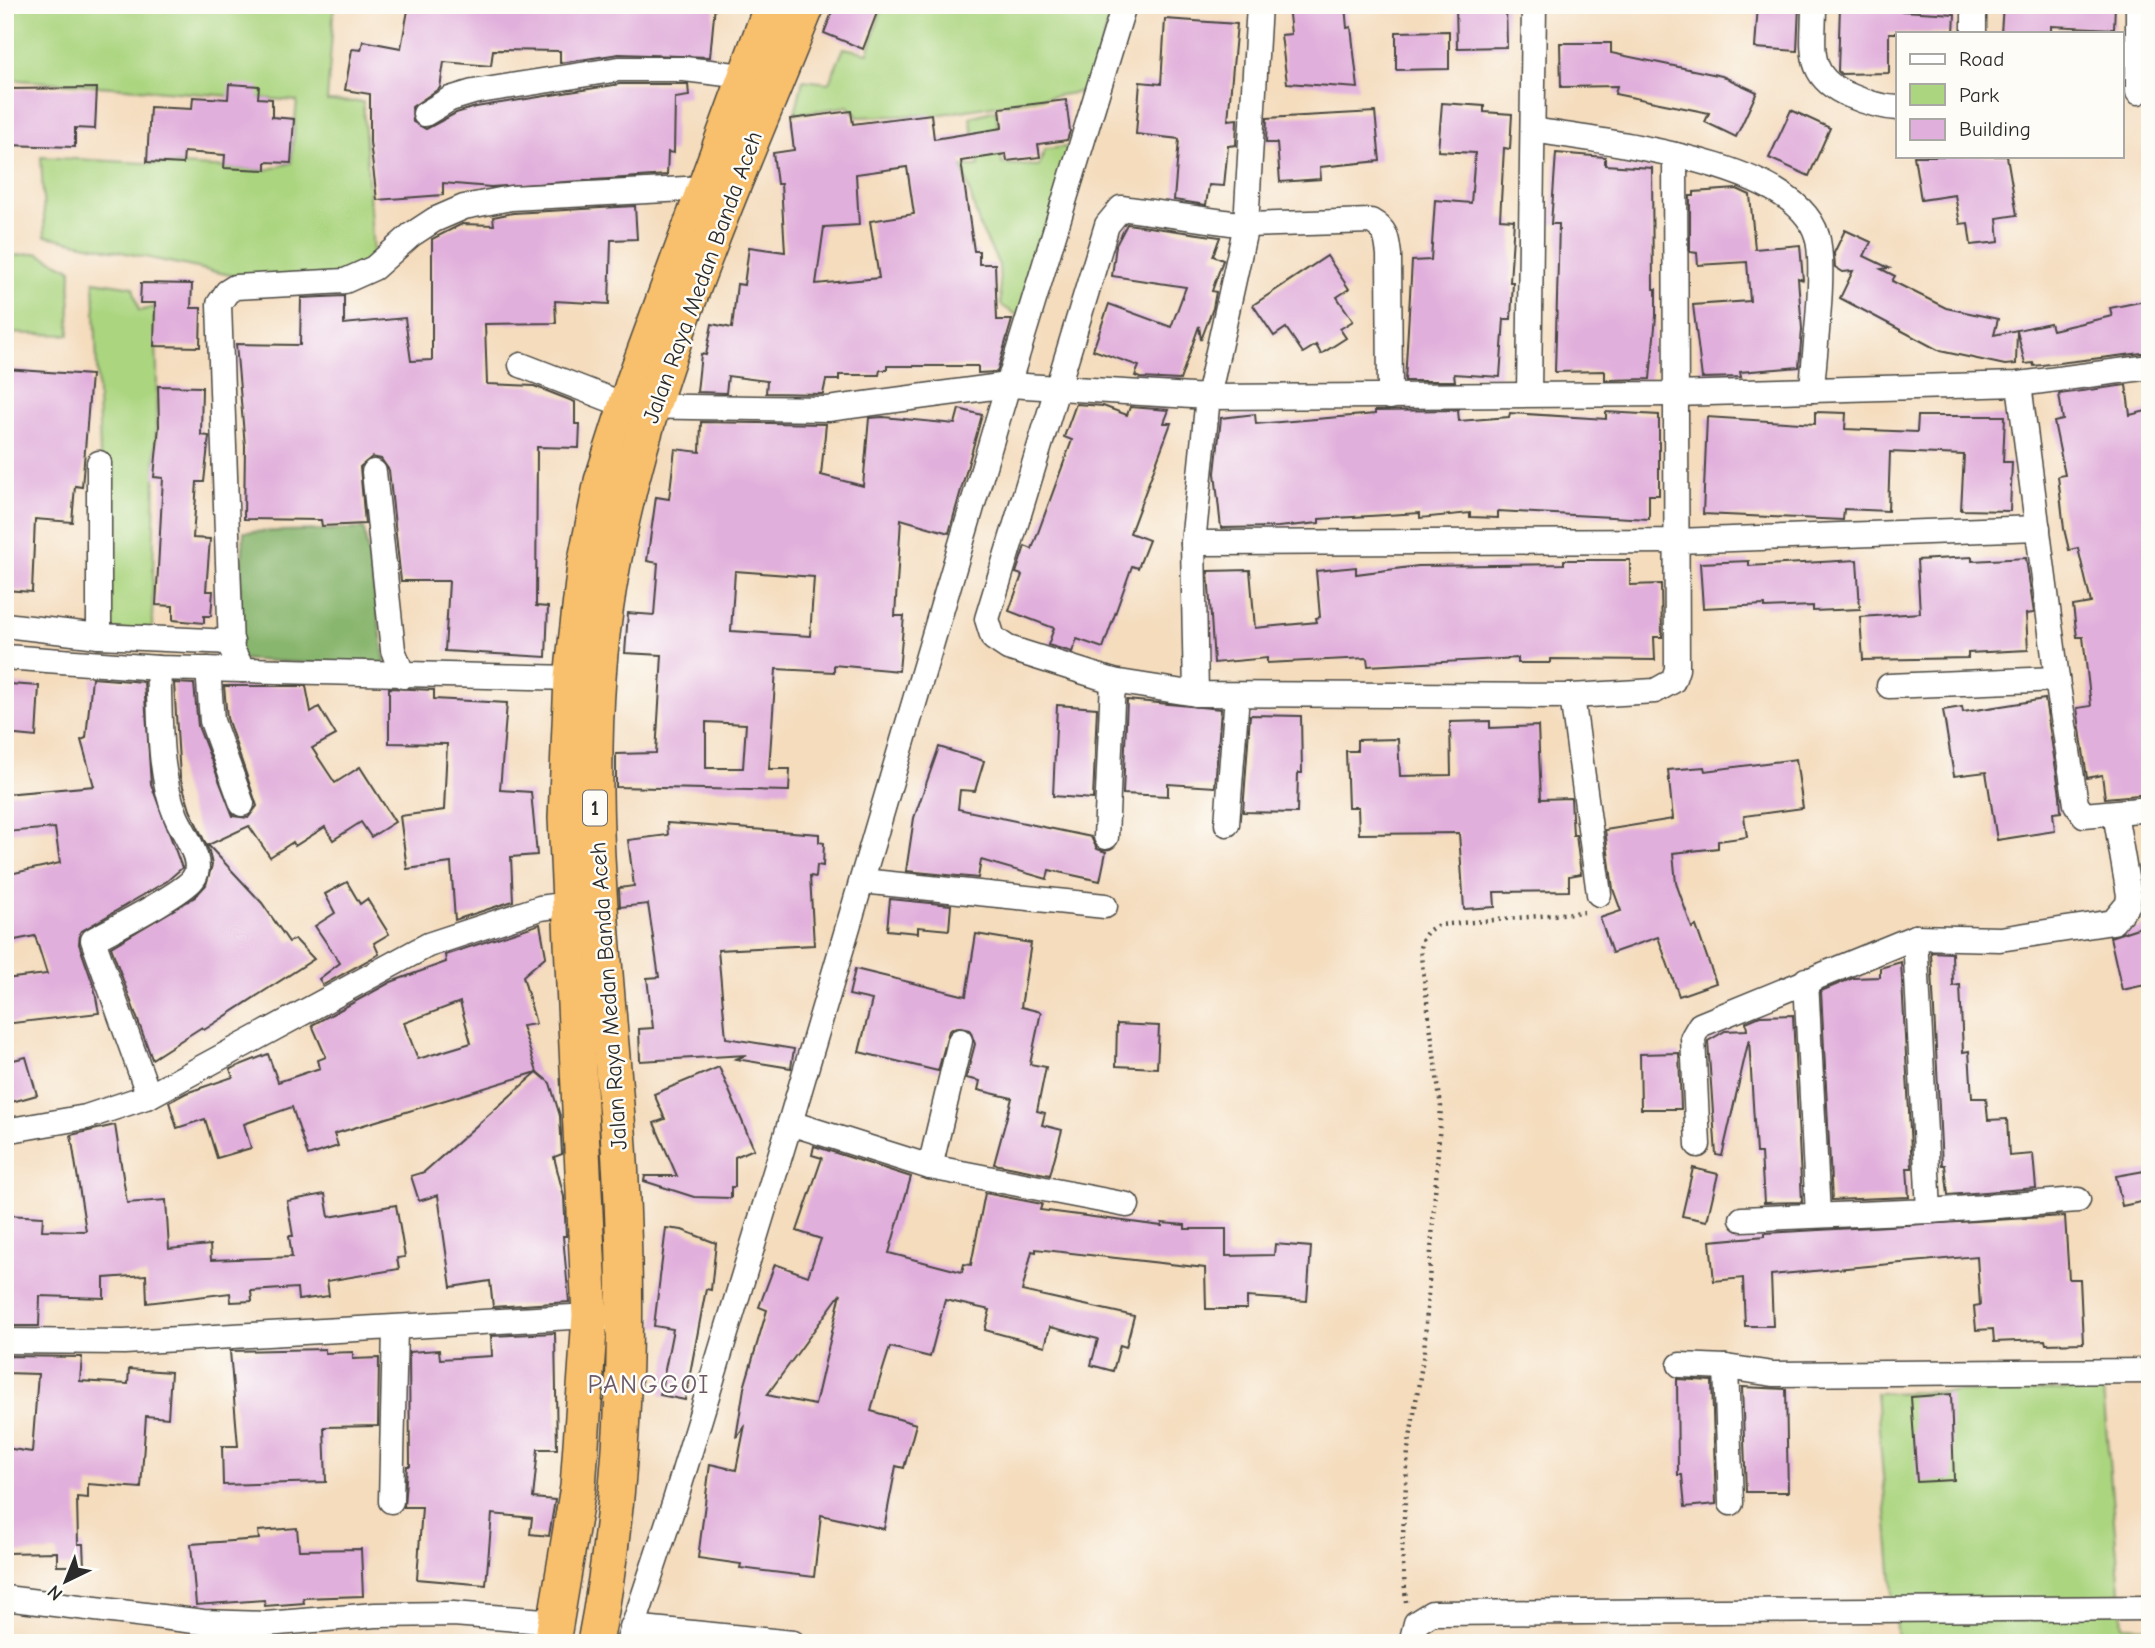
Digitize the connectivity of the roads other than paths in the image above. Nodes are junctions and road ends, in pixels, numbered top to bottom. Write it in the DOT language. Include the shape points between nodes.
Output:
graph roads {
  1 [pos="772,5"];
  2 [pos="807,5"];
  3 [pos="1124,5"];
  4 [pos="1259,5"];
  5 [pos="1534,5"];
  6 [pos="1814,5"];
  7 [pos="1974,5"];
  8 [pos="2138,5"];
  9 [pos="1974,32"];
  10 [pos="744,76"];
  11 [pos="2137,91"];
  12 [pos="1896,108"];
  13 [pos="425,114"];
  14 [pos="1534,131"];
  15 [pos="1675,155"];
  16 [pos="705,188"];
  17 [pos="1246,225"];
  18 [pos="520,365"];
  19 [pos="2150,367"];
  20 [pos="2019,384"];
  21 [pos="1008,385"];
  22 [pos="1055,387"];
  23 [pos="1812,390"];
  24 [pos="1529,393"];
  25 [pos="1674,394"];
  26 [pos="1208,397"];
  27 [pos="1390,397"];
  28 [pos="639,406"];
  29 [pos="99,463"];
  30 [pos="374,472"];
  31 [pos="2038,528"];
  32 [pos="1676,541"];
  33 [pos="1193,543"];
  34 [pos="5,625"];
  35 [pos="99,636"];
  36 [pos="236,654"];
  37 [pos="5,657"];
  38 [pos="398,663"];
  39 [pos="158,668"];
  40 [pos="208,669"];
  41 [pos="572,678"];
  42 [pos="2057,679"];
  43 [pos="1113,681"];
  44 [pos="1889,686"];
  45 [pos="1196,694"];
  46 [pos="1237,695"];
  47 [pos="1572,696"];
  48 [pos="242,804"];
  49 [pos="2150,809"];
  50 [pos="2115,813"];
  51 [pos="580,819"];
  52 [pos="1227,824"];
  53 [pos="1105,837"];
  54 [pos="862,881"];
  55 [pos="1599,894"];
  56 [pos="570,904"];
  57 [pos="1105,906"];
  58 [pos="1915,937"];
  59 [pos="1806,980"];
  60 [pos="960,1041"];
  61 [pos="149,1096"];
  62 [pos="616,1101"];
  63 [pos="581,1107"];
  64 [pos="790,1123"];
  65 [pos="5,1131"];
  66 [pos="1698,1145"];
  67 [pos="930,1167"];
  68 [pos="2078,1200"];
  69 [pos="1127,1205"];
  70 [pos="1929,1210"];
  71 [pos="1818,1215"];
  72 [pos="1742,1219"];
  73 [pos="590,1316"];
  74 [pos="626,1321"];
  75 [pos="395,1329"];
  76 [pos="5,1341"];
  77 [pos="1679,1365"];
  78 [pos="1726,1367"];
  79 [pos="2150,1371"];
  80 [pos="391,1501"];
  81 [pos="1731,1503"];
  82 [pos="5,1598"];
  83 [pos="2150,1608"];
  84 [pos="554,1632"];
  85 [pos="630,1635"];
  86 [pos="1411,1637"];
  87 [pos="595,1643"];
  88 [pos="793,1643"];
  1 -- 10 [label="highway, Jalan Raya Medan Banda Aceh / 1"];
  2 -- 28 [label="highway, Jalan Raya Medan Banda Aceh / 1" via="695,285"];
  3 -- 21 [label="street"];
  4 -- 17 [label="street"];
  5 -- 14 [label="street"];
  6 -- 12 [label="street" via="1814,57 1819,76 1832,89 1877,107"];
  7 -- 9 [label="street"];
  8 -- 11 [label="street"];
  10 -- 13 [label="street" via="684,69 619,69 473,92"];
  10 -- 16 [label="highway, Jalan Raya Medan Banda Aceh / 1"];
  14 -- 15 [label="street"];
  14 -- 24 [label="street"];
  15 -- 23 [label="street" via="1759,181 1803,211 1813,225 1820,249"];
  15 -- 25 [label="street"];
  16 -- 28 [label="highway, Jalan Raya Medan Banda Aceh / 1" via="667,286"];
  16 -- 36 [label="street" via="511,198 464,207 411,235 359,277 235,287 227,292 219,304"];
  17 -- 22 [label="street" via="1121,208 1107,225"];
  17 -- 26 [label="street"];
  17 -- 27 [label="street" via="1371,221 1382,227 1389,256"];
  18 -- 28 [label="street"];
  19 -- 20 [label="street"];
  20 -- 23 [label="street"];
  20 -- 31 [label="street"];
  21 -- 22 [label="street"];
  21 -- 28 [label="street" via="828,409"];
  21 -- 54 [label="street"];
  22 -- 26 [label="street"];
  22 -- 43 [label="street" via="987,619 993,638 1008,648"];
  23 -- 25 [label="street"];
  24 -- 25 [label="street"];
  24 -- 27 [label="street"];
  25 -- 32 [label="street"];
  26 -- 27 [label="street"];
  26 -- 33 [label="street"];
  28 -- 41 [label="highway, Jalan Raya Medan Banda Aceh / 1" via="602,481 585,565"];
  28 -- 51 [label="highway, Jalan Raya Medan Banda Aceh / 1" via="608,580"];
  29 -- 35 [label="street"];
  30 -- 38 [label="street"];
  31 -- 32 [label="street"];
  31 -- 42 [label="street"];
  32 -- 33 [label="street"];
  32 -- 47 [label="street" via="1677,669 1672,681 1655,691"];
  33 -- 45 [label="street"];
  34 -- 35 [label="street"];
  35 -- 36 [label="street"];
  36 -- 38 [label="street"];
  36 -- 40 [label="street"];
  37 -- 39 [label="street"];
  38 -- 41 [label="street"];
  39 -- 40 [label="street"];
  39 -- 61 [label="street" via="164,774 197,870 187,886 93,940"];
  40 -- 48 [label="street" via="212,722"];
  41 -- 51 [label="highway, Jalan Raya Medan Banda Aceh / 1"];
  42 -- 44 [label="street"];
  42 -- 50 [label="street" via="2077,804 2084,815"];
  43 -- 45 [label="street"];
  43 -- 53 [label="street"];
  45 -- 46 [label="street"];
  46 -- 47 [label="street"];
  46 -- 52 [label="street"];
  47 -- 55 [label="street"];
  49 -- 50 [label="street"];
  50 -- 58 [label="street" via="2129,895 2113,922 2000,939"];
  51 -- 56 [label="highway, Jalan Raya Medan Banda Aceh / 1"];
  51 -- 62 [label="highway, Jalan Raya Medan Banda Aceh / 1"];
  54 -- 57 [label="street"];
  54 -- 64 [label="street"];
  56 -- 61 [label="street" via="540,908 428,946"];
  56 -- 63 [label="highway, Jalan Raya Medan Banda Aceh / 1"];
  58 -- 59 [label="street"];
  58 -- 70 [label="street"];
  59 -- 66 [label="street" via="1707,1020 1695,1031"];
  59 -- 71 [label="street"];
  60 -- 67 [label="street"];
  61 -- 65 [label="street" via="86,1117"];
  62 -- 63 [label="highway"];
  62 -- 74 [label="highway, Jalan Raya Medan Banda Aceh / 1"];
  63 -- 73 [label="highway, Jalan Raya Medan Banda Aceh / 1"];
  64 -- 67 [label="street"];
  64 -- 85 [label="street"];
  67 -- 69 [label="street"];
  68 -- 70 [label="street"];
  70 -- 71 [label="street"];
  71 -- 72 [label="street"];
  73 -- 74 [label="street"];
  73 -- 75 [label="street"];
  73 -- 84 [label="highway, Jalan Raya Medan Banda Aceh / 1" via="578,1487"];
  74 -- 87 [label="highway, Jalan Raya Medan Banda Aceh / 1" via="616,1505"];
  75 -- 76 [label="street" via="124,1342"];
  75 -- 80 [label="street"];
  77 -- 78 [label="street"];
  78 -- 79 [label="street" via="1786,1374"];
  78 -- 81 [label="street"];
  82 -- 84 [label="street" via="203,1622 266,1624 453,1614"];
  83 -- 86 [label="street" via="1432,1613 1416,1623"];
  85 -- 88 [label="street"];
}
